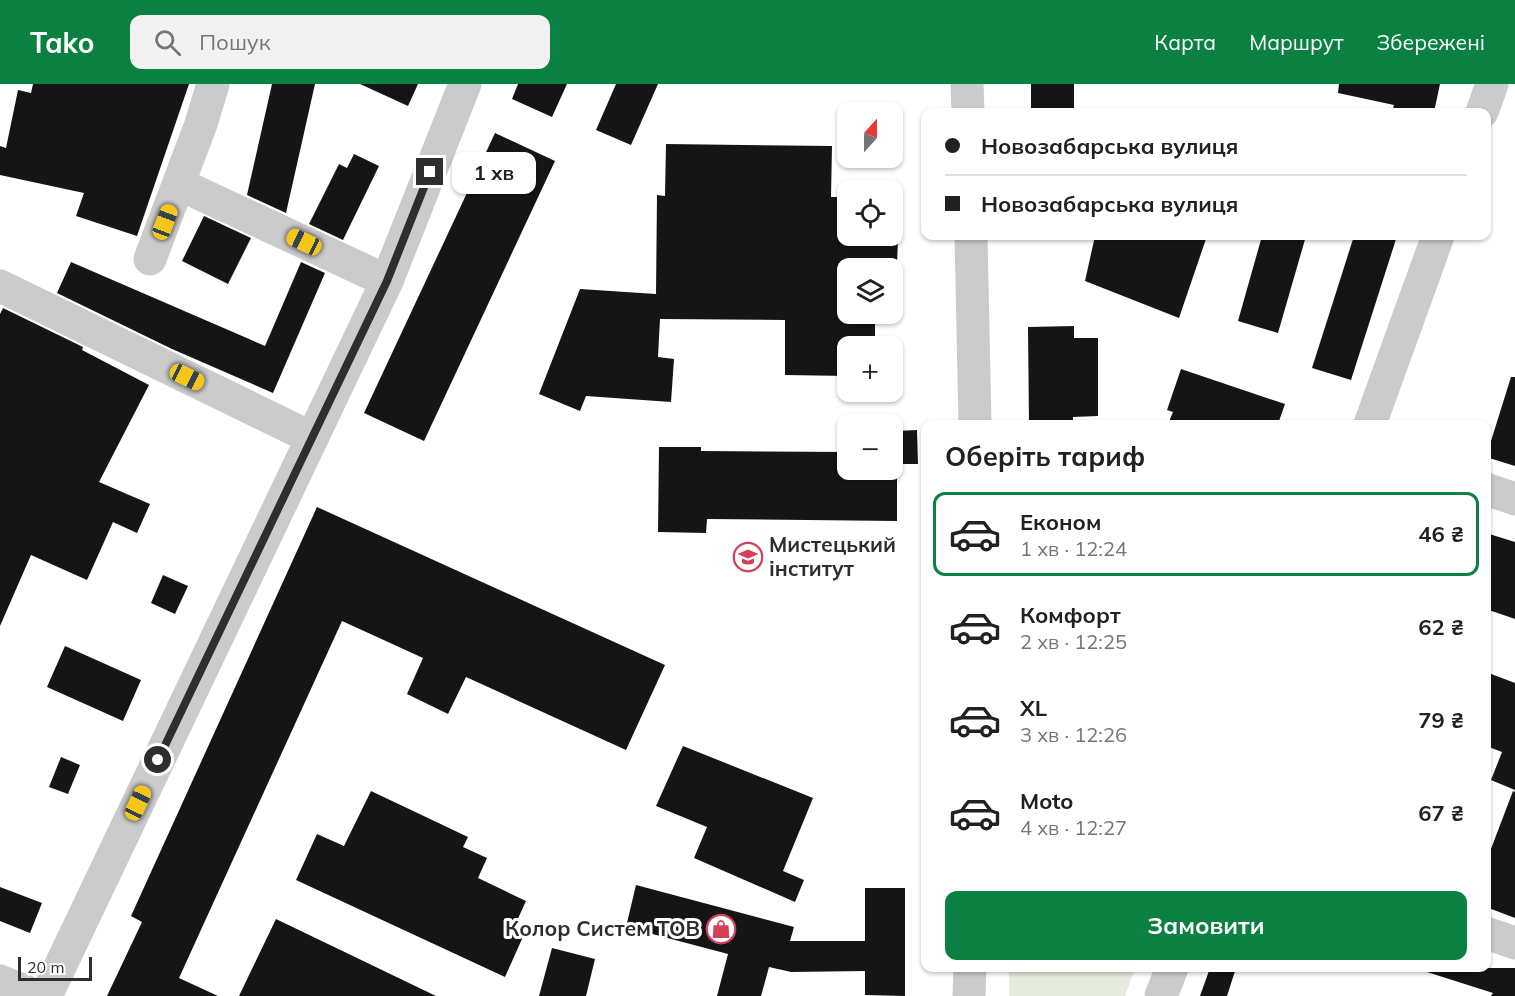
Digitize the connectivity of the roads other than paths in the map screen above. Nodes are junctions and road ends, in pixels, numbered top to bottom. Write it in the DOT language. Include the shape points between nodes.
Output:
graph roads {
  1 [pos="213,84"];
  2 [pos="465,84"];
  3 [pos="967,84"];
  4 [pos="1492,84"];
  5 [pos="968,108"];
  6 [pos="1483,108"];
  7 [pos="180,184"];
  8 [pos="970,240"];
  9 [pos="1437,240"];
  10 [pos="150,259"];
  11 [pos="387,281"];
  12 [pos="0,286"];
  13 [pos="975,420"];
  14 [pos="1371,420"];
  15 [pos="312,438"];
  16 [pos="1491,491"];
  17 [pos="1515,499"];
  18 [pos="1491,935"];
  19 [pos="1515,943"];
  20 [pos="970,972"];
  21 [pos="1170,972"];
  22 [pos="45,996"];
  23 [pos="969,996"];
  24 [pos="1161,996"];
  1 -- 7 [label="street"];
  2 -- 11 [label="street"];
  3 -- 5 [label="street"];
  4 -- 6 [label="street"];
  7 -- 10 [label="street"];
  7 -- 11 [label="street"];
  8 -- 13 [label="street"];
  9 -- 14 [label="street"];
  11 -- 15 [label="street"];
  12 -- 15 [label="street"];
  15 -- 22 [label="street"];
  16 -- 17 [label="street"];
  18 -- 19 [label="street"];
  20 -- 23 [label="street"];
  21 -- 24 [label="street"];
}
